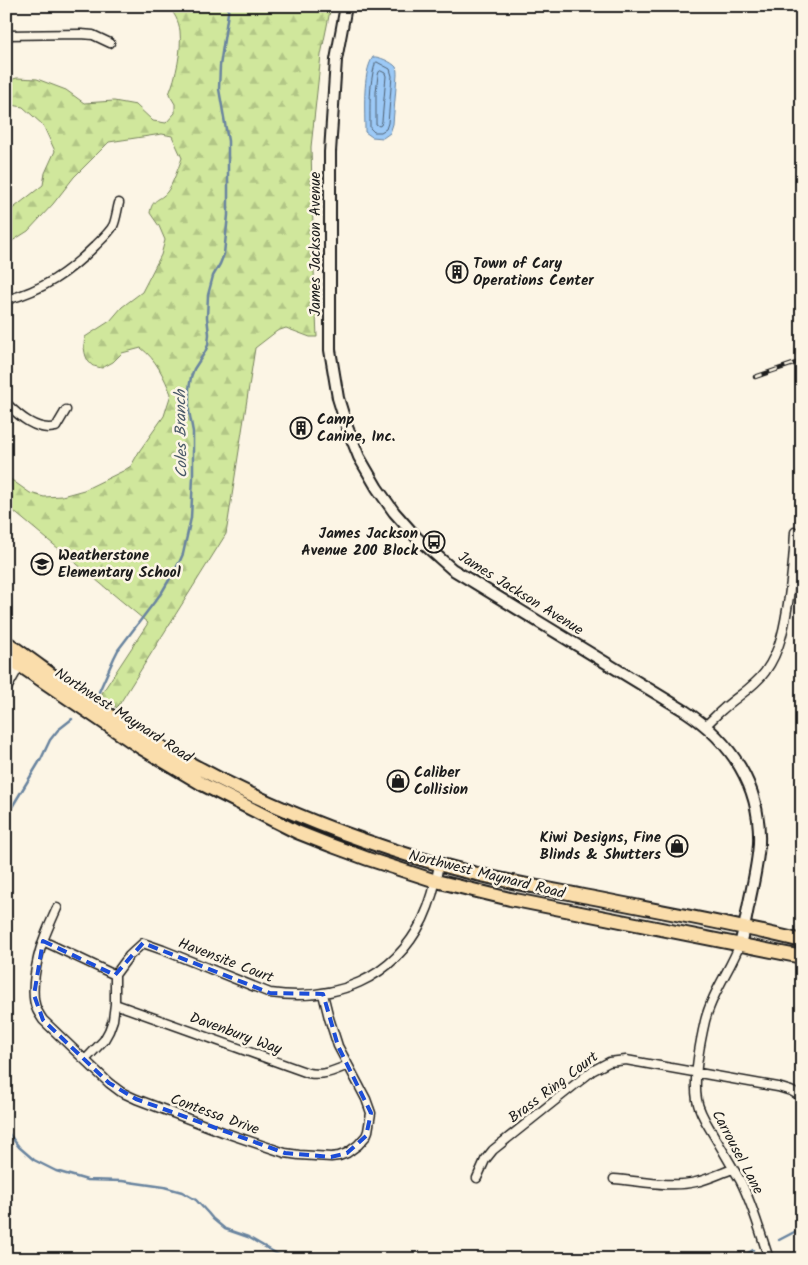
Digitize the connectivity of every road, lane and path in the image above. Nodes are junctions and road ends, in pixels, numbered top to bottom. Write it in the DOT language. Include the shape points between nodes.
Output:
graph roads {
  1 [pos="346,6"];
  2 [pos="6,35"];
  3 [pos="110,42"];
  4 [pos="119,203"];
  5 [pos="6,300"];
  6 [pos="6,403"];
  7 [pos="66,410"];
  8 [pos="795,532"];
  9 [pos="6,642"];
  10 [pos="6,656"];
  11 [pos="20,665"];
  12 [pos="6,690"];
  13 [pos="706,726"];
  14 [pos="439,864"];
  15 [pos="436,881"];
  16 [pos="57,908"];
  17 [pos="745,927"];
  18 [pos="43,941"];
  19 [pos="802,941"];
  20 [pos="740,944"];
  21 [pos="802,957"];
  22 [pos="115,975"];
  23 [pos="323,994"];
  24 [pos="115,1004"];
  25 [pos="85,1060"];
  26 [pos="348,1065"];
  27 [pos="696,1071"];
  28 [pos="802,1097"];
  29 [pos="733,1169"];
  30 [pos="477,1178"];
  31 [pos="614,1179"];
  32 [pos="769,1259"];
  1 -- 13 [label="street, James Jackson Avenue" via="336,60 330,152 330,350 338,398 359,457 394,512 452,569"];
  2 -- 3 [label="street" via="81,34"];
  4 -- 5 [label="street" via="114,225 73,267 45,286"];
  6 -- 7 [label="street" via="34,424 51,428 56,427"];
  8 -- 13 [label="street" via="794,564 779,647 764,674"];
  9 -- 14 [label="main road, Northwest Maynard Road" via="137,733 227,783 320,823"];
  10 -- 11 [label="main road, Northwest Maynard Road"];
  11 -- 12 [label="street"];
  11 -- 15 [label="main road, Northwest Maynard Road" via="140,748 204,785 330,846"];
  13 -- 17 [label="street, James Jackson Avenue" via="736,761 749,786 756,811 759,830 757,862"];
  14 -- 15 [label="street, Havensite Court"];
  14 -- 17 [label="main road, Northwest Maynard Road" via="506,881"];
  15 -- 20 [label="main road, Northwest Maynard Road" via="510,899"];
  15 -- 23 [label="street, Havensite Court" via="422,920 392,961 365,980"];
  16 -- 18 [label="street, Contessa Drive"];
  17 -- 19 [label="main road, Northwest Maynard Road"];
  17 -- 20 [label="street, James Jackson Avenue"];
  18 -- 22 [label="street"];
  18 -- 25 [label="street, Contessa Drive" via="34,988 37,1011"];
  20 -- 21 [label="main road, Northwest Maynard Road"];
  20 -- 27 [label="street, Carrousel Lane" via="705,1020"];
  22 -- 23 [label="street, Havensite Court" via="143,943 270,993"];
  22 -- 24 [label="street"];
  23 -- 26 [label="street, Contessa Drive" via="338,1046"];
  24 -- 25 [label="street" via="110,1031"];
  24 -- 26 [label="street, Davenbury Way" via="308,1073 328,1073"];
  25 -- 26 [label="street, Contessa Drive" via="109,1083 136,1100 285,1152 331,1157 358,1146 366,1136 370,1122 371,1113 366,1099"];
  27 -- 28 [label="street, Brass Ring Court" via="778,1087"];
  27 -- 29 [label="street, Carrousel Lane" via="697,1102"];
  27 -- 30 [label="street, Brass Ring Court" via="626,1060 602,1064 493,1150"];
  29 -- 31 [label="street" via="681,1184"];
  29 -- 32 [label="street, Carrousel Lane" via="748,1196"];
}
